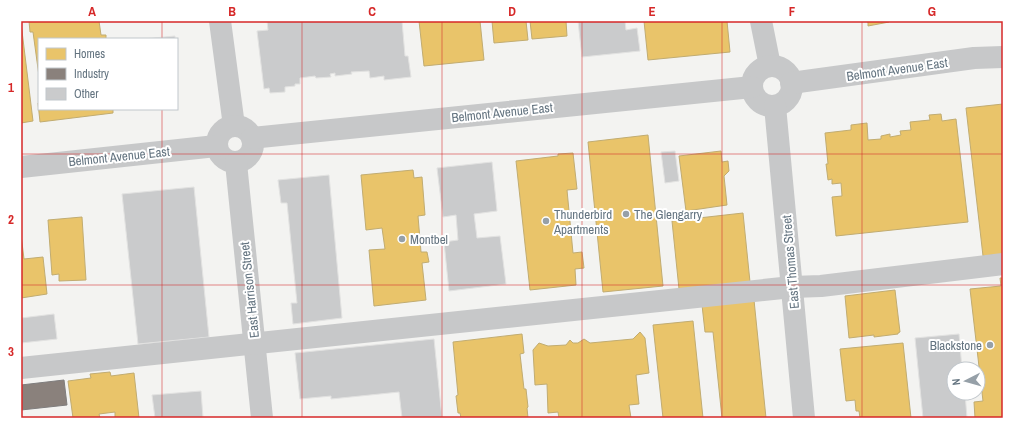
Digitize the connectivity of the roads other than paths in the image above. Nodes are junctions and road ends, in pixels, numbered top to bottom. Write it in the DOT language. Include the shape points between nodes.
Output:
graph roads {
  1 [pos="220,21"];
  2 [pos="761,21"];
  3 [pos="1003,57"];
  4 [pos="770,66"];
  5 [pos="792,83"];
  6 [pos="752,87"];
  7 [pos="775,106"];
  8 [pos="243,132"];
  9 [pos="216,146"];
  10 [pos="236,162"];
  11 [pos="21,167"];
  12 [pos="1003,264"];
  13 [pos="792,287"];
  14 [pos="254,344"];
  15 [pos="21,368"];
  16 [pos="262,418"];
  17 [pos="804,418"];
  1 -- 8 [label="street"];
  2 -- 4 [label="street"];
  3 -- 5 [label="street, Belmont Avenue East" via="974,58"];
  4 -- 5 [label="street" via="783,69"];
  4 -- 6 [label="street" via="758,71"];
  5 -- 7 [label="street" via="788,98"];
  6 -- 7 [label="street" via="754,97 759,102"];
  6 -- 8 [label="street, Belmont Avenue East"];
  7 -- 13 [label="street, East Thomas Street"];
  8 -- 9 [label="street" via="228,127 222,131"];
  8 -- 10 [label="street" via="253,145 252,151 245,160"];
  9 -- 10 [label="street" via="223,159"];
  9 -- 11 [label="street, Belmont Avenue East"];
  10 -- 14 [label="street, East Harrison Street"];
  12 -- 13 [label="street" via="821,286"];
  13 -- 14 [label="street"];
  13 -- 17 [label="street, East Thomas Street"];
  14 -- 15 [label="street"];
  14 -- 16 [label="street, East Harrison Street"];
}
